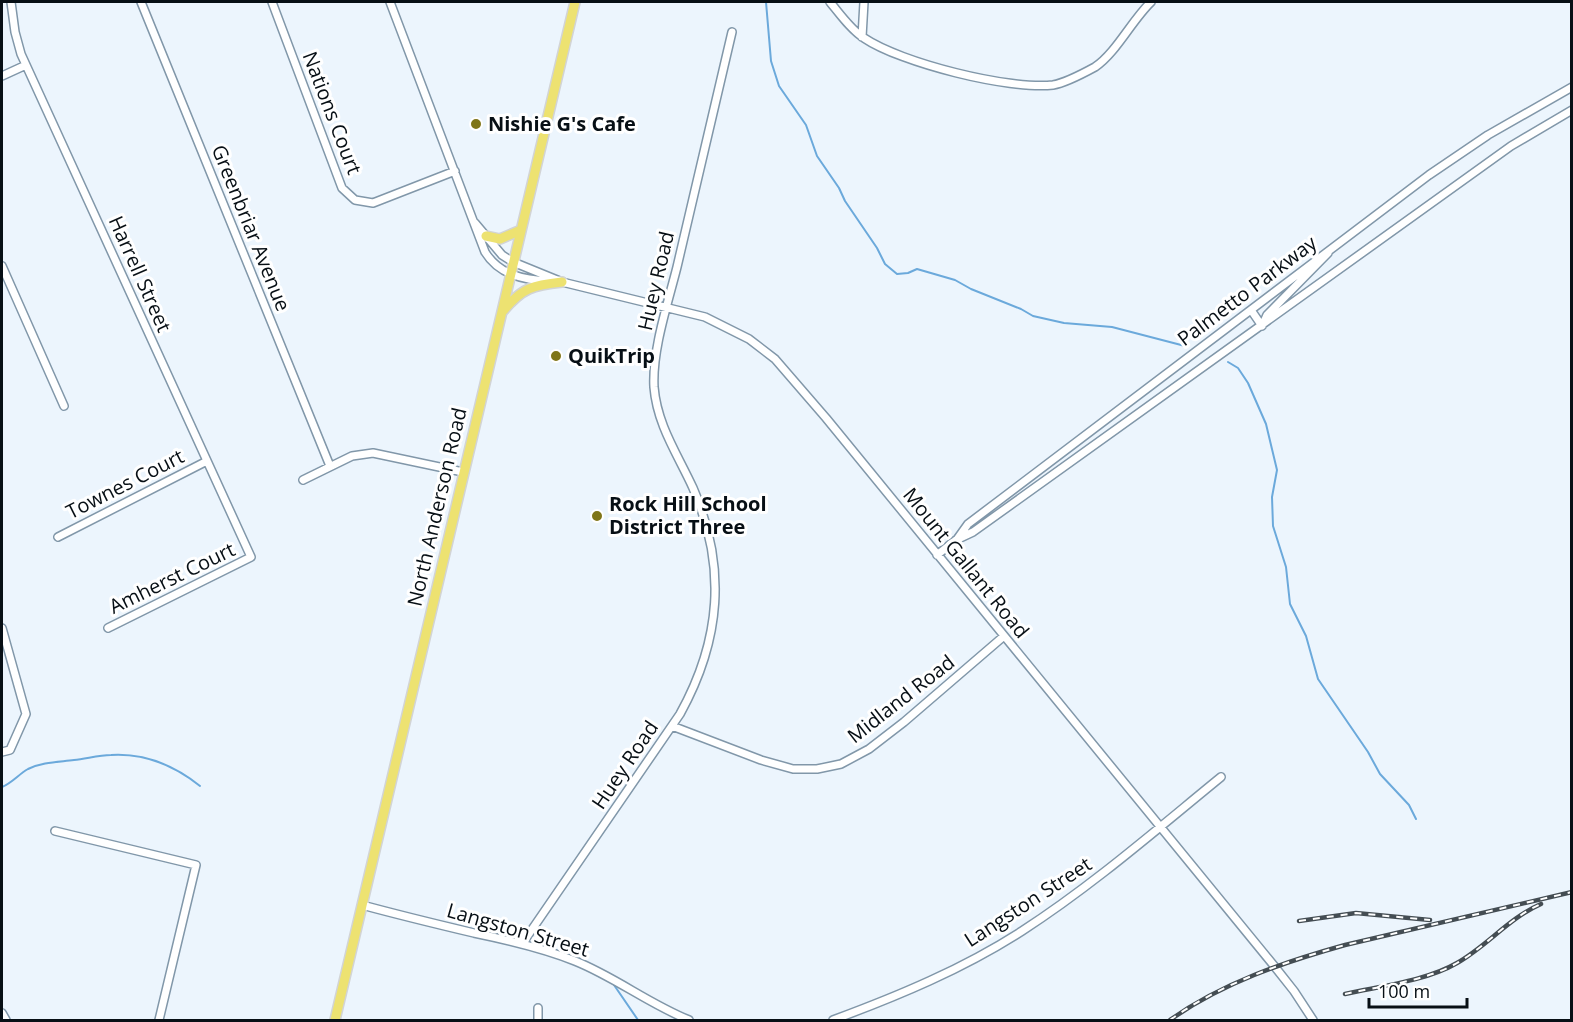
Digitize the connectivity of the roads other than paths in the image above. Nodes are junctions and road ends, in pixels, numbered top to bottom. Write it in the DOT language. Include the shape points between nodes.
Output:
graph roads {
  1 [pos="10,2"];
  2 [pos="141,2"];
  3 [pos="272,2"];
  4 [pos="390,2"];
  5 [pos="574,2"];
  6 [pos="830,2"];
  7 [pos="864,2"];
  8 [pos="1151,2"];
  9 [pos="732,32"];
  10 [pos="862,37"];
  11 [pos="26,64"];
  12 [pos="2,76"];
  13 [pos="1572,87"];
  14 [pos="1572,110"];
  15 [pos="455,171"];
  16 [pos="475,223"];
  17 [pos="520,230"];
  18 [pos="486,236"];
  19 [pos="1332,248"];
  20 [pos="513,262"];
  21 [pos="2,266"];
  22 [pos="510,274"];
  23 [pos="562,282"];
  24 [pos="667,307"];
  25 [pos="1251,310"];
  26 [pos="501,313"];
  27 [pos="1262,326"];
  28 [pos="64,405"];
  29 [pos="207,461"];
  30 [pos="330,466"];
  31 [pos="463,472"];
  32 [pos="303,480"];
  33 [pos="58,537"];
  34 [pos="957,540"];
  35 [pos="937,555"];
  36 [pos="251,557"];
  37 [pos="2,628"];
  38 [pos="108,628"];
  39 [pos="1004,636"];
  40 [pos="672,726"];
  41 [pos="2,752"];
  42 [pos="1221,777"];
  43 [pos="1160,827"];
  44 [pos="55,831"];
  45 [pos="362,905"];
  46 [pos="522,944"];
  47 [pos="538,1008"];
  48 [pos="2,1013"];
  49 [pos="6,1020"];
  50 [pos="159,1020"];
  51 [pos="334,1020"];
  52 [pos="538,1020"];
  53 [pos="689,1020"];
  54 [pos="833,1020"];
  55 [pos="1313,1020"];
  1 -- 11 [label="street, Harrell Street"];
  2 -- 30 [label="street, Greenbriar Avenue"];
  3 -- 15 [label="street, Nations Court" via="342,188 355,200 373,204"];
  4 -- 15 [label="street, Mount Gallant Road"];
  5 -- 17 [label="main road, North Anderson Road"];
  6 -- 10 [label="street"];
  7 -- 10 [label="street"];
  8 -- 10 [label="street" via="1107,56 1095,66 1055,84 1030,86 992,81 886,51"];
  9 -- 24 [label="street, Huey Road"];
  11 -- 12 [label="street"];
  11 -- 29 [label="street, Harrell Street"];
  13 -- 19 [label="street, Palmetto Parkway" via="1429,175"];
  14 -- 27 [label="street, Palmetto Parkway" via="1510,146"];
  15 -- 16 [label="street, Mount Gallant Road"];
  16 -- 18 [label="street, Mount Gallant Road"];
  16 -- 22 [label="street, Mount Gallant Road" via="489,258"];
  17 -- 18 [label="main road" via="500,239"];
  17 -- 20 [label="main road, North Anderson Road"];
  18 -- 20 [label="street, Mount Gallant Road"];
  19 -- 25 [label="street, Palmetto Parkway"];
  19 -- 27 [label="street" via="1267,315"];
  20 -- 22 [label="main road, North Anderson Road"];
  20 -- 23 [label="street, Mount Gallant Road"];
  21 -- 28 [label="street"];
  22 -- 23 [label="street, Mount Gallant Road"];
  22 -- 26 [label="main road, North Anderson Road"];
  23 -- 24 [label="street, Mount Gallant Road"];
  23 -- 26 [label="main road" via="528,288"];
  24 -- 35 [label="street, Mount Gallant Road" via="705,317 749,339 775,359"];
  24 -- 40 [label="street, Huey Road" via="654,386 660,420 693,488 710,535 716,578 709,645 694,688"];
  25 -- 27 [label="street"];
  25 -- 34 [label="street, Palmetto Parkway" via="968,524"];
  26 -- 31 [label="main road, North Anderson Road"];
  27 -- 34 [label="street, Palmetto Parkway"];
  29 -- 33 [label="street, Townes Court"];
  29 -- 36 [label="street, Harrell Street"];
  30 -- 31 [label="street" via="352,456 373,453"];
  30 -- 32 [label="street"];
  31 -- 45 [label="main road, North Anderson Road"];
  34 -- 35 [label="street, Palmetto Parkway"];
  35 -- 39 [label="street, Mount Gallant Road"];
  36 -- 38 [label="street, Amherst Court"];
  37 -- 41 [label="street" via="26,714 10,750"];
  39 -- 40 [label="street, Midland Road" via="895,729 842,764 794,769"];
  39 -- 43 [label="street, Mount Gallant Road"];
  40 -- 46 [label="street, Huey Road"];
  42 -- 43 [label="street, Langston Street"];
  43 -- 54 [label="street, Langston Street" via="1069,900 1021,932 914,988"];
  43 -- 55 [label="street, Mount Gallant Road" via="1275,967"];
  44 -- 50 [label="street" via="196,865"];
  45 -- 46 [label="street, Langston Street"];
  45 -- 51 [label="main road, North Anderson Road"];
  46 -- 53 [label="street, Langston Street" via="607,975"];
  47 -- 52 [label="street"];
  48 -- 49 [label="street"];
}
